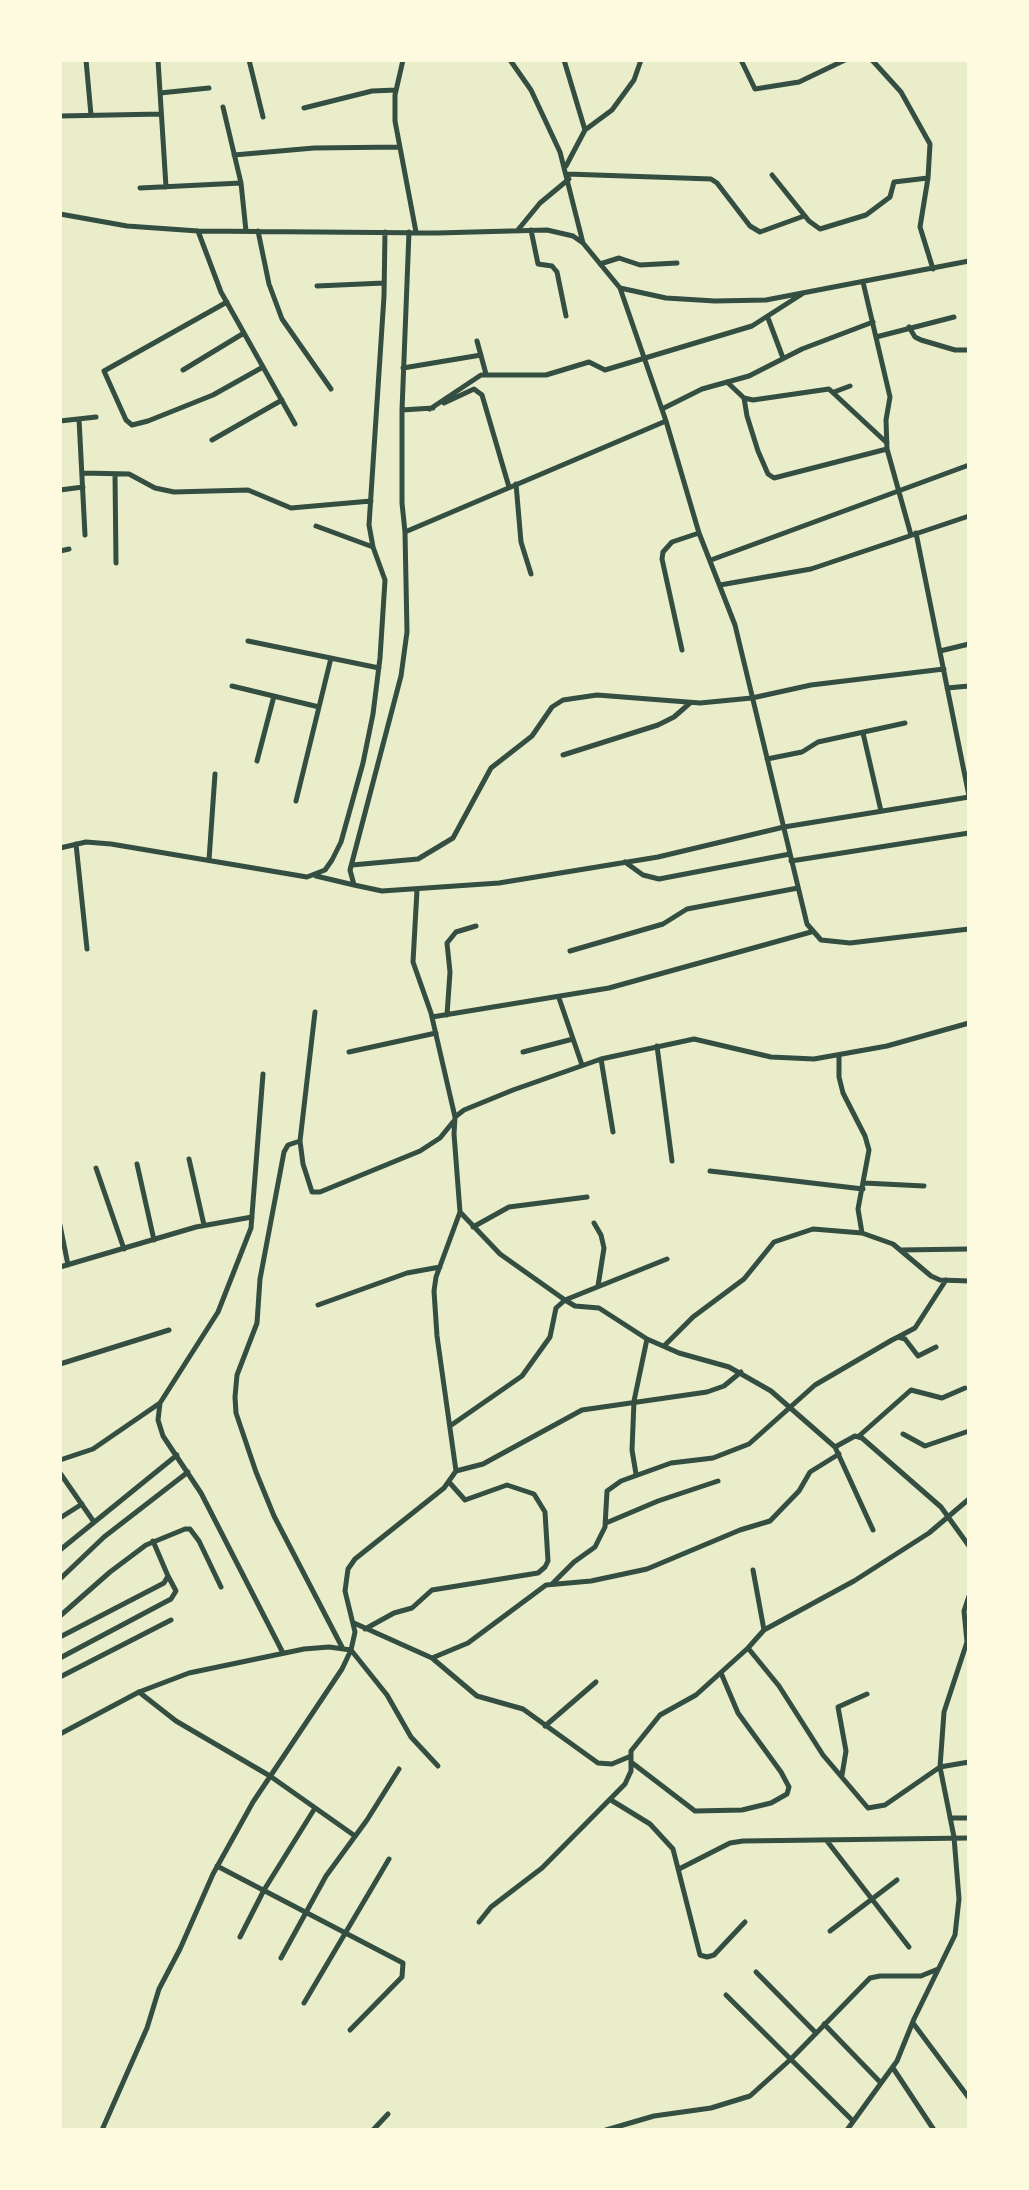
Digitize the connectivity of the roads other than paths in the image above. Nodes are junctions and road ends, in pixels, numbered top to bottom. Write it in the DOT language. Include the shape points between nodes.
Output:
graph roads {
  1 [pos="86,60"];
  2 [pos="158,60"];
  3 [pos="249,60"];
  4 [pos="403,60"];
  5 [pos="510,60"];
  6 [pos="564,60"];
  7 [pos="640,60"];
  8 [pos="741,60"];
  9 [pos="845,60"];
  10 [pos="872,60"];
  11 [pos="209,88"];
  12 [pos="396,90"];
  13 [pos="160,93"];
  14 [pos="224,107"];
  15 [pos="304,108"];
  16 [pos="161,114"];
  17 [pos="91,115"];
  18 [pos="60,116"];
  19 [pos="263,117"];
  20 [pos="585,130"];
  21 [pos="400,147"];
  22 [pos="234,155"];
  23 [pos="566,166"];
  24 [pos="772,175"];
  25 [pos="568,176"];
  26 [pos="928,178"];
  27 [pos="241,183"];
  28 [pos="166,187"];
  29 [pos="140,188"];
  30 [pos="60,214"];
  31 [pos="804,216"];
  32 [pos="531,230"];
  33 [pos="198,231"];
  34 [pos="246,231"];
  35 [pos="258,231"];
  36 [pos="516,231"];
  37 [pos="385,232"];
  38 [pos="409,232"];
  39 [pos="416,232"];
  40 [pos="583,243"];
  41 [pos="969,261"];
  42 [pos="678,263"];
  43 [pos="600,264"];
  44 [pos="933,269"];
  45 [pos="863,282"];
  46 [pos="384,283"];
  47 [pos="316,286"];
  48 [pos="620,288"];
  49 [pos="804,293"];
  50 [pos="227,302"];
  51 [pos="566,316"];
  52 [pos="954,317"];
  53 [pos="768,318"];
  54 [pos="873,322"];
  55 [pos="909,327"];
  56 [pos="244,333"];
  57 [pos="876,337"];
  58 [pos="477,341"];
  59 [pos="969,350"];
  60 [pos="481,355"];
  61 [pos="783,358"];
  62 [pos="645,360"];
  63 [pos="263,367"];
  64 [pos="403,368"];
  65 [pos="183,370"];
  66 [pos="486,374"];
  67 [pos="727,382"];
  68 [pos="850,386"];
  69 [pos="331,389"];
  70 [pos="834,392"];
  71 [pos="744,398"];
  72 [pos="282,400"];
  73 [pos="430,409"];
  74 [pos="662,409"];
  75 [pos="402,410"];
  76 [pos="96,417"];
  77 [pos="79,419"];
  78 [pos="60,421"];
  79 [pos="666,421"];
  80 [pos="296,424"];
  81 [pos="212,440"];
  82 [pos="887,446"];
  83 [pos="969,465"];
  84 [pos="82,473"];
  85 [pos="115,474"];
  86 [pos="516,484"];
  87 [pos="83,487"];
  88 [pos="509,487"];
  89 [pos="60,490"];
  90 [pos="898,492"];
  91 [pos="371,501"];
  92 [pos="969,516"];
  93 [pos="316,526"];
  94 [pos="405,532"];
  95 [pos="699,533"];
  96 [pos="913,534"];
  97 [pos="86,535"];
  98 [pos="373,547"];
  99 [pos="69,549"];
  100 [pos="60,551"];
  101 [pos="711,561"];
  102 [pos="117,563"];
  103 [pos="531,574"];
  104 [pos="720,585"];
  105 [pos="248,641"];
  106 [pos="969,644"];
  107 [pos="682,650"];
  108 [pos="940,651"];
  109 [pos="332,658"];
  110 [pos="379,668"];
  111 [pos="944,669"];
  112 [pos="232,686"];
  113 [pos="969,686"];
  114 [pos="947,688"];
  115 [pos="274,696"];
  116 [pos="752,698"];
  117 [pos="690,703"];
  118 [pos="319,707"];
  119 [pos="905,723"];
  120 [pos="862,732"];
  121 [pos="563,755"];
  122 [pos="767,759"];
  123 [pos="257,760"];
  124 [pos="215,774"];
  125 [pos="969,797"];
  126 [pos="296,801"];
  127 [pos="881,811"];
  128 [pos="783,827"];
  129 [pos="969,833"];
  130 [pos="76,844"];
  131 [pos="60,848"];
  132 [pos="790,854"];
  133 [pos="209,860"];
  134 [pos="791,861"];
  135 [pos="625,862"];
  136 [pos="352,865"];
  137 [pos="316,876"];
  138 [pos="354,885"];
  139 [pos="798,888"];
  140 [pos="417,890"];
  141 [pos="476,926"];
  142 [pos="969,929"];
  143 [pos="811,932"];
  144 [pos="87,949"];
  145 [pos="570,951"];
  146 [pos="559,998"];
  147 [pos="315,1012"];
  148 [pos="447,1015"];
  149 [pos="432,1017"];
  150 [pos="969,1023"];
  151 [pos="436,1033"];
  152 [pos="573,1039"];
  153 [pos="657,1046"];
  154 [pos="349,1052"];
  155 [pos="523,1052"];
  156 [pos="840,1056"];
  157 [pos="601,1059"];
  158 [pos="582,1065"];
  159 [pos="263,1074"];
  160 [pos="454,1120"];
  161 [pos="613,1132"];
  162 [pos="300,1141"];
  163 [pos="189,1159"];
  164 [pos="672,1161"];
  165 [pos="137,1164"];
  166 [pos="96,1168"];
  167 [pos="710,1171"];
  168 [pos="864,1186"];
  169 [pos="924,1186"];
  170 [pos="587,1197"];
  171 [pos="460,1212"];
  172 [pos="252,1217"];
  173 [pos="594,1223"];
  174 [pos="60,1225"];
  175 [pos="204,1225"];
  176 [pos="473,1227"];
  177 [pos="862,1233"];
  178 [pos="154,1240"];
  179 [pos="124,1249"];
  180 [pos="969,1249"];
  181 [pos="900,1250"];
  182 [pos="667,1259"];
  183 [pos="68,1265"];
  184 [pos="440,1267"];
  185 [pos="60,1268"];
  186 [pos="946,1280"];
  187 [pos="969,1281"];
  188 [pos="597,1286"];
  189 [pos="565,1300"];
  190 [pos="318,1305"];
  191 [pos="169,1330"];
  192 [pos="898,1337"];
  193 [pos="647,1339"];
  194 [pos="664,1346"];
  195 [pos="936,1347"];
  196 [pos="60,1364"];
  197 [pos="741,1372"];
  198 [pos="965,1388"];
  199 [pos="633,1401"];
  200 [pos="160,1403"];
  201 [pos="789,1407"];
  202 [pos="450,1426"];
  203 [pos="969,1431"];
  204 [pos="903,1434"];
  205 [pos="859,1436"];
  206 [pos="835,1447"];
  207 [pos="839,1454"];
  208 [pos="177,1455"];
  209 [pos="60,1460"];
  210 [pos="456,1471"];
  211 [pos="188,1472"];
  212 [pos="60,1473"];
  213 [pos="636,1474"];
  214 [pos="718,1481"];
  215 [pos="449,1482"];
  216 [pos="969,1499"];
  217 [pos="82,1504"];
  218 [pos="948,1516"];
  219 [pos="60,1518"];
  220 [pos="94,1522"];
  221 [pos="606,1523"];
  222 [pos="873,1530"];
  223 [pos="153,1541"];
  224 [pos="969,1546"];
  225 [pos="60,1550"];
  226 [pos="753,1570"];
  227 [pos="168,1576"];
  228 [pos="60,1579"];
  229 [pos="552,1584"];
  230 [pos="221,1587"];
  231 [pos="969,1596"];
  232 [pos="60,1616"];
  233 [pos="171,1620"];
  234 [pos="354,1623"];
  235 [pos="366,1629"];
  236 [pos="764,1629"];
  237 [pos="60,1637"];
  238 [pos="968,1641"];
  239 [pos="748,1648"];
  240 [pos="344,1649"];
  241 [pos="351,1650"];
  242 [pos="283,1653"];
  243 [pos="60,1658"];
  244 [pos="432,1658"];
  245 [pos="721,1674"];
  246 [pos="60,1677"];
  247 [pos="596,1682"];
  248 [pos="139,1692"];
  249 [pos="867,1694"];
  250 [pos="545,1726"];
  251 [pos="60,1734"];
  252 [pos="631,1759"];
  253 [pos="969,1762"];
  254 [pos="438,1766"];
  255 [pos="940,1767"];
  256 [pos="399,1769"];
  257 [pos="842,1775"];
  258 [pos="270,1776"];
  259 [pos="611,1800"];
  260 [pos="315,1808"];
  261 [pos="950,1818"];
  262 [pos="969,1818"];
  263 [pos="355,1836"];
  264 [pos="954,1837"];
  265 [pos="969,1838"];
  266 [pos="828,1841"];
  267 [pos="389,1859"];
  268 [pos="217,1866"];
  269 [pos="679,1869"];
  270 [pos="897,1880"];
  271 [pos="264,1890"];
  272 [pos="872,1898"];
  273 [pos="305,1911"];
  274 [pos="479,1922"];
  275 [pos="745,1922"];
  276 [pos="830,1931"];
  277 [pos="345,1932"];
  278 [pos="240,1937"];
  279 [pos="909,1947"];
  280 [pos="281,1958"];
  281 [pos="939,1968"];
  282 [pos="756,1972"];
  283 [pos="726,1995"];
  284 [pos="304,2003"];
  285 [pos="913,2023"];
  286 [pos="824,2024"];
  287 [pos="350,2030"];
  288 [pos="816,2033"];
  289 [pos="791,2059"];
  290 [pos="893,2068"];
  291 [pos="881,2083"];
  292 [pos="969,2098"];
  293 [pos="388,2114"];
  294 [pos="853,2121"];
  295 [pos="102,2130"];
  296 [pos="373,2130"];
  297 [pos="606,2130"];
  298 [pos="847,2130"];
  299 [pos="934,2130"];
  1 -- 17 [label="street"];
  2 -- 13 [label="street"];
  3 -- 19 [label="street"];
  4 -- 12 [label="street"];
  5 -- 23 [label="street" via="531,90"];
  6 -- 20 [label="street"];
  7 -- 20 [label="street" via="634,80 612,110"];
  8 -- 9 [label="street" via="754,89 799,82"];
  10 -- 26 [label="street" via="901,92 930,144"];
  11 -- 13 [label="street"];
  12 -- 15 [label="street" via="372,91"];
  12 -- 21 [label="street" via="395,121"];
  13 -- 16 [label="street"];
  14 -- 22 [label="street"];
  16 -- 17 [label="street"];
  16 -- 28 [label="street"];
  17 -- 18 [label="street"];
  20 -- 23 [label="street"];
  21 -- 22 [label="street" via="314,148"];
  21 -- 39 [label="street"];
  22 -- 27 [label="street"];
  23 -- 25 [label="street"];
  24 -- 31 [label="street"];
  25 -- 31 [label="street" via="711,179 750,226 760,232"];
  25 -- 36 [label="street"];
  25 -- 40 [label="street"];
  26 -- 31 [label="street" via="894,182 888,200 860,218 820,229"];
  26 -- 44 [label="street" via="920,228"];
  27 -- 28 [label="street"];
  27 -- 34 [label="street"];
  28 -- 29 [label="street"];
  30 -- 33 [label="street" via="127,226"];
  32 -- 36 [label="street"];
  32 -- 40 [label="street" via="564,233"];
  32 -- 51 [label="street" via="538,264 552,266 556,272"];
  33 -- 34 [label="street"];
  33 -- 50 [label="street"];
  34 -- 35 [label="street"];
  35 -- 37 [label="street"];
  35 -- 69 [label="street" via="282,319"];
  36 -- 39 [label="street"];
  37 -- 38 [label="street"];
  37 -- 46 [label="street"];
  38 -- 39 [label="street"];
  38 -- 64 [label="street"];
  40 -- 43 [label="street"];
  41 -- 44 [label="street"];
  42 -- 43 [label="street" via="640,265 619,258"];
  43 -- 48 [label="street"];
  44 -- 45 [label="street"];
  45 -- 49 [label="street"];
  45 -- 54 [label="street"];
  46 -- 47 [label="street"];
  46 -- 91 [label="street"];
  48 -- 49 [label="street" via="666,298 733,302"];
  48 -- 62 [label="street"];
  49 -- 53 [label="street"];
  50 -- 56 [label="street"];
  50 -- 63 [label="street" via="104,371 126,420 132,425 148,421 213,395"];
  52 -- 55 [label="street"];
  53 -- 61 [label="street"];
  53 -- 62 [label="street"];
  54 -- 57 [label="street"];
  54 -- 61 [label="street"];
  55 -- 57 [label="street"];
  55 -- 59 [label="street" via="921,340"];
  56 -- 63 [label="street"];
  56 -- 65 [label="street"];
  57 -- 82 [label="street" via="890,397"];
  58 -- 60 [label="street"];
  60 -- 64 [label="street"];
  60 -- 66 [label="street"];
  61 -- 67 [label="street" via="749,376"];
  62 -- 66 [label="street" via="605,370 589,362 546,375"];
  62 -- 74 [label="street"];
  63 -- 72 [label="street"];
  64 -- 75 [label="street"];
  66 -- 73 [label="street"];
  67 -- 71 [label="street"];
  67 -- 74 [label="street" via="702,389"];
  68 -- 70 [label="street"];
  70 -- 71 [label="street"];
  70 -- 82 [label="street"];
  71 -- 82 [label="street" via="758,451 768,474 774,478"];
  72 -- 80 [label="street"];
  72 -- 81 [label="street"];
  73 -- 75 [label="street"];
  73 -- 88 [label="street" via="478,390"];
  74 -- 79 [label="street"];
  75 -- 94 [label="street"];
  76 -- 77 [label="street"];
  77 -- 78 [label="street"];
  77 -- 84 [label="street"];
  79 -- 86 [label="street"];
  79 -- 95 [label="street"];
  82 -- 90 [label="street"];
  83 -- 90 [label="street"];
  84 -- 85 [label="street"];
  84 -- 87 [label="street"];
  85 -- 91 [label="street" via="129,474 167,491 248,490 291,508"];
  85 -- 102 [label="street"];
  86 -- 88 [label="street"];
  86 -- 103 [label="street" via="521,542"];
  87 -- 89 [label="street"];
  87 -- 97 [label="street"];
  88 -- 94 [label="street"];
  90 -- 96 [label="street"];
  90 -- 101 [label="street"];
  91 -- 98 [label="street" via="369,525"];
  92 -- 96 [label="street"];
  93 -- 98 [label="street"];
  94 -- 136 [label="street" via="407,632 401,676"];
  95 -- 101 [label="street"];
  95 -- 107 [label="street" via="672,542 663,552"];
  96 -- 104 [label="street" via="811,569"];
  96 -- 108 [label="street"];
  98 -- 110 [label="street" via="385,580"];
  99 -- 100 [label="street"];
  101 -- 104 [label="street"];
  104 -- 116 [label="street" via="735,625"];
  105 -- 109 [label="street"];
  106 -- 108 [label="street"];
  108 -- 111 [label="street"];
  109 -- 110 [label="street"];
  109 -- 118 [label="street"];
  110 -- 137 [label="street" via="371,724 341,842 328,865"];
  111 -- 114 [label="street"];
  111 -- 116 [label="street" via="811,685"];
  112 -- 115 [label="street"];
  113 -- 114 [label="street"];
  114 -- 125 [label="street"];
  115 -- 118 [label="street"];
  115 -- 123 [label="street"];
  116 -- 117 [label="street"];
  116 -- 122 [label="street"];
  117 -- 121 [label="street" via="658,725"];
  117 -- 136 [label="street" via="597,695 563,700 552,707 532,736 490,768 453,838 418,859"];
  118 -- 126 [label="street"];
  119 -- 120 [label="street"];
  120 -- 122 [label="street"];
  120 -- 127 [label="street"];
  122 -- 128 [label="street"];
  124 -- 133 [label="street"];
  125 -- 127 [label="street"];
  127 -- 128 [label="street"];
  128 -- 132 [label="street"];
  128 -- 135 [label="street"];
  129 -- 134 [label="street"];
  130 -- 131 [label="street"];
  130 -- 133 [label="street" via="111,844"];
  130 -- 144 [label="street"];
  132 -- 134 [label="street"];
  132 -- 135 [label="street" via="659,879 643,875"];
  133 -- 137 [label="street"];
  134 -- 139 [label="street"];
  135 -- 140 [label="street" via="499,883"];
  136 -- 138 [label="street"];
  137 -- 138 [label="street"];
  138 -- 140 [label="street" via="382,891"];
  139 -- 143 [label="street"];
  139 -- 145 [label="street" via="687,909 663,924"];
  140 -- 149 [label="street" via="413,962"];
  141 -- 148 [label="street" via="452,935 447,943"];
  142 -- 143 [label="street" via="850,943 821,940"];
  143 -- 146 [label="street"];
  146 -- 148 [label="street"];
  146 -- 152 [label="street"];
  147 -- 162 [label="street"];
  148 -- 149 [label="street"];
  149 -- 151 [label="street"];
  150 -- 156 [label="street"];
  151 -- 154 [label="street"];
  151 -- 160 [label="street"];
  152 -- 155 [label="street"];
  152 -- 158 [label="street"];
  153 -- 156 [label="street" via="694,1039 771,1057"];
  153 -- 157 [label="street"];
  153 -- 164 [label="street"];
  156 -- 168 [label="street" via="843,1093 868,1144"];
  157 -- 158 [label="street"];
  157 -- 161 [label="street"];
  158 -- 160 [label="street" via="464,1110"];
  159 -- 172 [label="street"];
  160 -- 162 [label="street" via="427,1148 316,1193 309,1189"];
  160 -- 171 [label="street"];
  162 -- 240 [label="street" via="288,1145 284,1152 260,1278 256,1323 237,1375 236,1413 264,1492"];
  163 -- 175 [label="street"];
  165 -- 178 [label="street"];
  166 -- 179 [label="street"];
  167 -- 168 [label="street"];
  168 -- 169 [label="street"];
  168 -- 177 [label="street" via="858,1219"];
  170 -- 176 [label="street" via="509,1208"];
  171 -- 176 [label="street"];
  171 -- 184 [label="street"];
  172 -- 175 [label="street"];
  172 -- 200 [label="street" via="218,1312"];
  173 -- 188 [label="street" via="604,1248"];
  174 -- 183 [label="street"];
  175 -- 178 [label="street"];
  176 -- 189 [label="street" via="500,1254"];
  177 -- 181 [label="street"];
  177 -- 194 [label="street" via="813,1229 774,1242 744,1279 693,1317"];
  178 -- 179 [label="street"];
  179 -- 183 [label="street"];
  180 -- 181 [label="street"];
  181 -- 186 [label="street" via="931,1276"];
  182 -- 188 [label="street"];
  183 -- 185 [label="street"];
  184 -- 190 [label="street" via="406,1273"];
  184 -- 202 [label="street" via="434,1291"];
  186 -- 187 [label="street"];
  186 -- 192 [label="street" via="915,1328"];
  188 -- 189 [label="street"];
  189 -- 193 [label="street" via="575,1306 599,1308"];
  189 -- 202 [label="street" via="556,1308 550,1337 522,1376"];
  191 -- 196 [label="street"];
  192 -- 195 [label="street" via="905,1339 918,1356"];
  192 -- 201 [label="street" via="828,1377"];
  193 -- 194 [label="street"];
  193 -- 199 [label="street"];
  194 -- 197 [label="street"];
  197 -- 199 [label="street" via="724,1386 707,1392"];
  197 -- 201 [label="street"];
  198 -- 205 [label="street" via="942,1398 911,1390"];
  199 -- 210 [label="street" via="576,1412 483,1464"];
  199 -- 213 [label="street" via="632,1450"];
  200 -- 208 [label="street" via="158,1420"];
  200 -- 209 [label="street" via="93,1449"];
  201 -- 206 [label="street"];
  201 -- 213 [label="street" via="750,1444 713,1458 686,1460"];
  202 -- 210 [label="street"];
  203 -- 204 [label="street" via="925,1446"];
  205 -- 206 [label="street"];
  205 -- 218 [label="street"];
  206 -- 207 [label="street"];
  207 -- 222 [label="street"];
  207 -- 229 [label="street" via="810,1472 776,1517 761,1525 647,1569 591,1581"];
  208 -- 211 [label="street"];
  208 -- 220 [label="street"];
  210 -- 215 [label="street"];
  211 -- 228 [label="street" via="104,1537"];
  211 -- 242 [label="street"];
  212 -- 217 [label="street"];
  213 -- 221 [label="street" via="607,1491"];
  214 -- 221 [label="street"];
  215 -- 234 [label="street" via="351,1564 345,1583"];
  215 -- 235 [label="street" via="465,1500 507,1485 534,1494 545,1512 545,1567 538,1573 432,1590 412,1608"];
  216 -- 218 [label="street"];
  217 -- 219 [label="street"];
  217 -- 220 [label="street"];
  218 -- 224 [label="street"];
  218 -- 236 [label="street" via="929,1533 854,1581"];
  220 -- 225 [label="street"];
  221 -- 229 [label="street" via="592,1551"];
  223 -- 227 [label="street"];
  223 -- 230 [label="street" via="190,1529"];
  223 -- 232 [label="street"];
  226 -- 236 [label="street"];
  227 -- 237 [label="street" via="159,1587"];
  227 -- 243 [label="street" via="176,1591 171,1599"];
  229 -- 244 [label="street" via="542,1587 459,1648"];
  231 -- 238 [label="street" via="964,1611"];
  233 -- 246 [label="street"];
  234 -- 235 [label="street"];
  234 -- 241 [label="street"];
  235 -- 244 [label="street"];
  236 -- 239 [label="street"];
  238 -- 255 [label="street" via="944,1712"];
  239 -- 245 [label="street"];
  239 -- 257 [label="street" via="779,1686 823,1755"];
  240 -- 241 [label="street"];
  240 -- 242 [label="street" via="318,1647"];
  241 -- 254 [label="street" via="387,1695 411,1737"];
  241 -- 258 [label="street"];
  242 -- 248 [label="street" via="189,1673"];
  244 -- 250 [label="street" via="477,1696 517,1706"];
  245 -- 252 [label="street" via="691,1699 660,1715 631,1751"];
  245 -- 252 [label="street" via="738,1713 781,1772 789,1787 787,1794 771,1803 742,1810 695,1811"];
  247 -- 250 [label="street"];
  248 -- 251 [label="street"];
  248 -- 258 [label="street" via="176,1721"];
  249 -- 257 [label="street" via="838,1707 846,1751"];
  250 -- 252 [label="street" via="598,1763"];
  252 -- 259 [label="street" via="629,1778"];
  253 -- 255 [label="street"];
  255 -- 257 [label="street" via="873,1809 864,1804"];
  255 -- 261 [label="street"];
  256 -- 263 [label="street"];
  258 -- 260 [label="street"];
  258 -- 268 [label="street"];
  259 -- 269 [label="street" via="659,1832 673,1849"];
  259 -- 274 [label="street" via="542,1868 491,1907"];
  260 -- 263 [label="street"];
  260 -- 271 [label="street"];
  261 -- 262 [label="street"];
  261 -- 264 [label="street"];
  263 -- 273 [label="street"];
  264 -- 265 [label="street"];
  264 -- 266 [label="street"];
  264 -- 281 [label="street" via="958,1922"];
  266 -- 269 [label="street" via="730,1843"];
  266 -- 272 [label="street"];
  267 -- 277 [label="street"];
  268 -- 271 [label="street"];
  268 -- 295 [label="street" via="159,1989 147,2028"];
  269 -- 275 [label="street" via="700,1955 714,1955"];
  270 -- 272 [label="street"];
  271 -- 273 [label="street"];
  271 -- 278 [label="street"];
  272 -- 276 [label="street"];
  272 -- 279 [label="street"];
  273 -- 277 [label="street"];
  273 -- 280 [label="street"];
  277 -- 284 [label="street"];
  277 -- 287 [label="street" via="398,1959 405,1968 402,1977"];
  281 -- 285 [label="street"];
  281 -- 286 [label="street" via="921,1976 870,1978"];
  282 -- 288 [label="street"];
  283 -- 289 [label="street"];
  285 -- 290 [label="street"];
  285 -- 292 [label="street"];
  286 -- 288 [label="street"];
  286 -- 291 [label="street"];
  288 -- 289 [label="street"];
  289 -- 294 [label="street"];
  289 -- 297 [label="street" via="750,2096"];
  290 -- 291 [label="street"];
  290 -- 299 [label="street"];
  291 -- 294 [label="street"];
  293 -- 296 [label="street"];
  294 -- 298 [label="street"];
}
